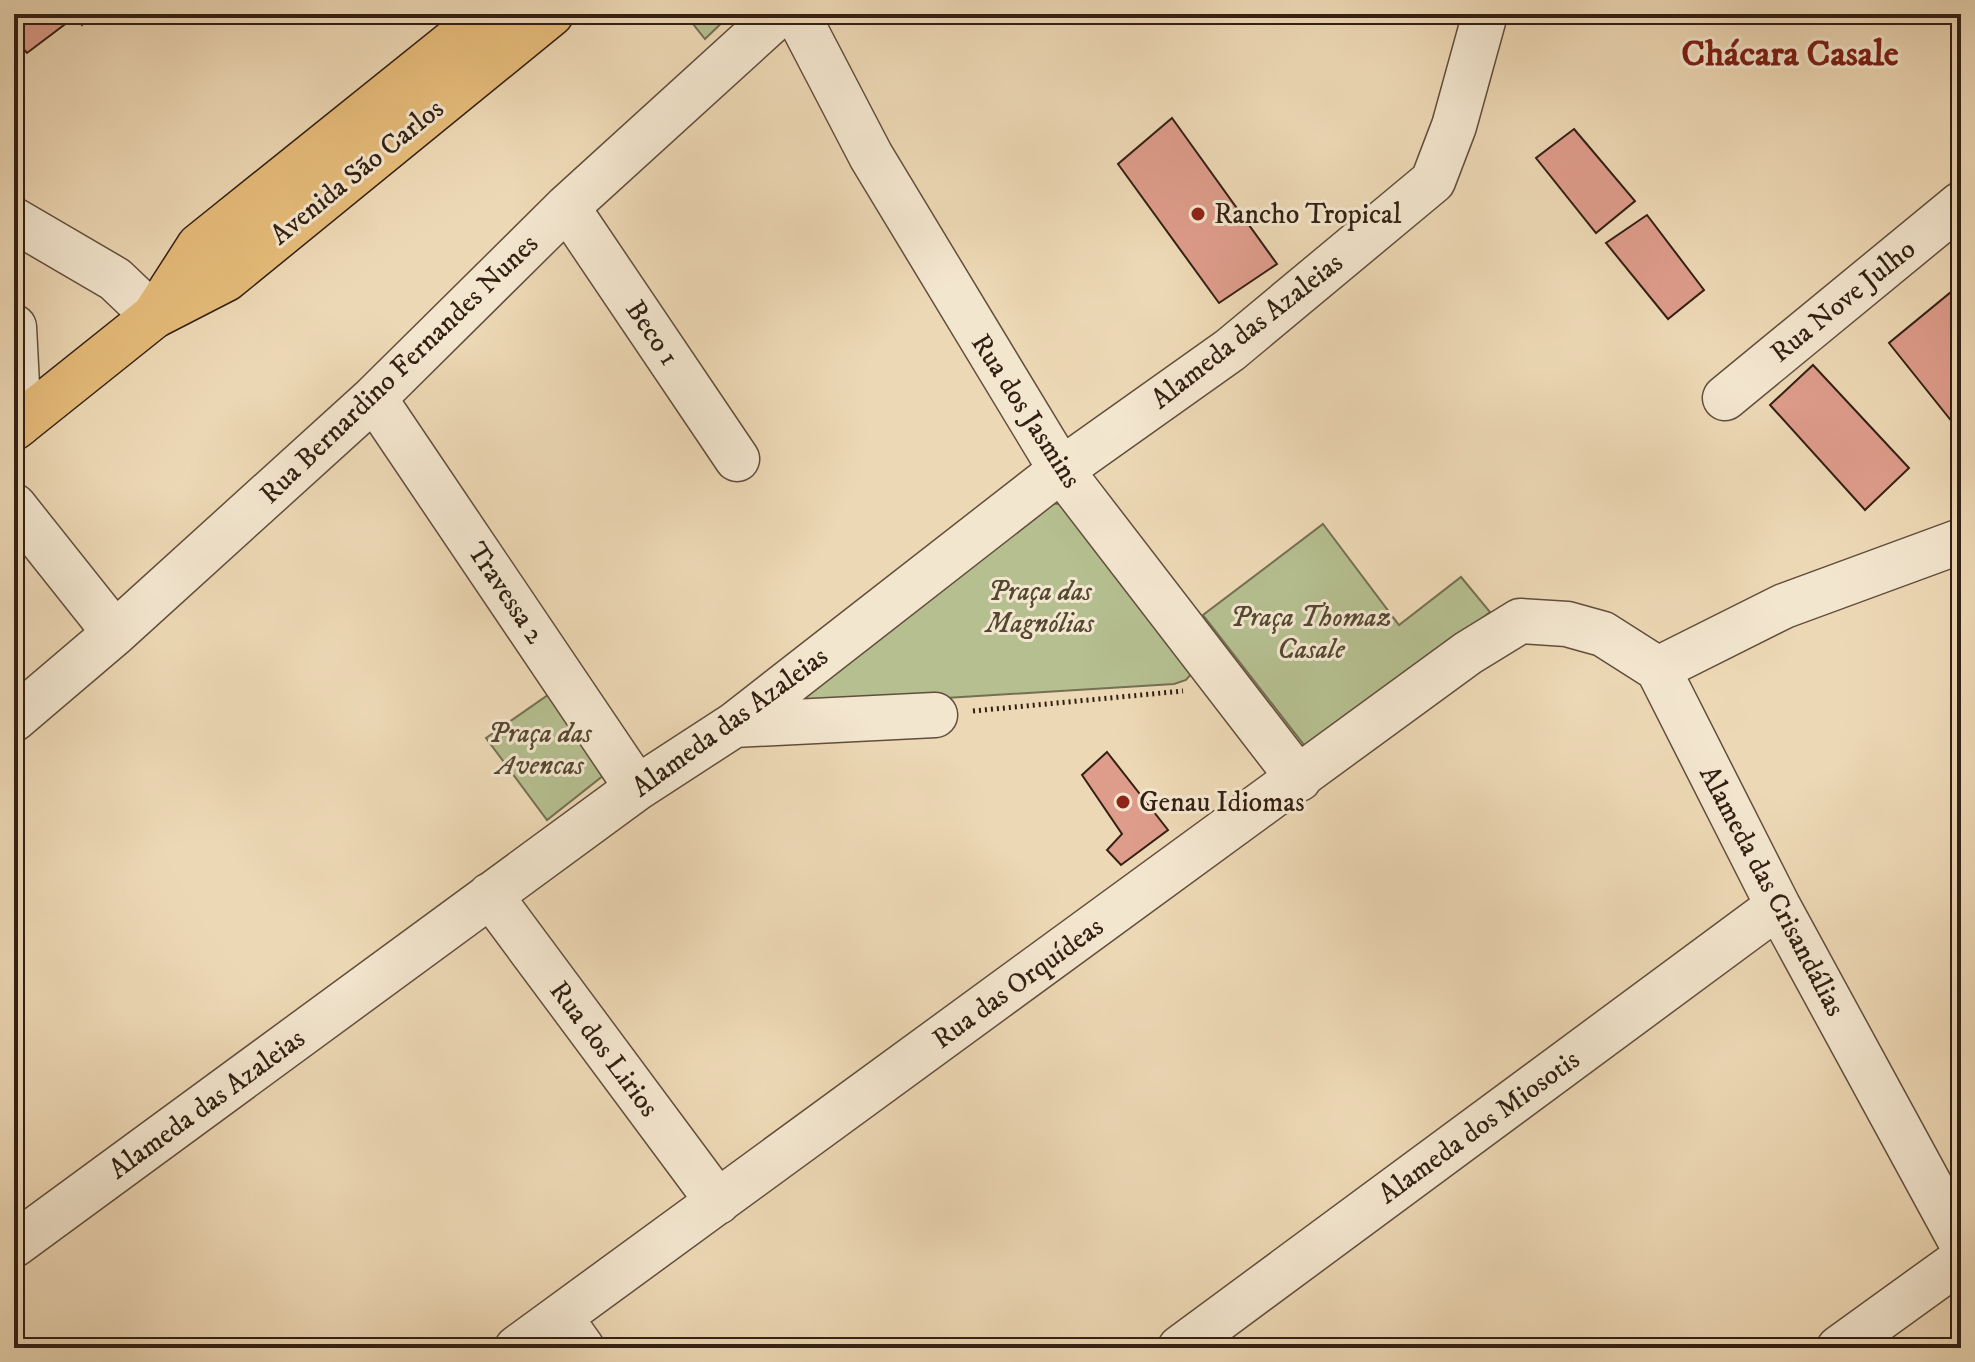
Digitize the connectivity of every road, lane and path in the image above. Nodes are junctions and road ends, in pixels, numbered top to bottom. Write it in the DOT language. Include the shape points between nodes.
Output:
graph roads {
  1 [pos="488,14"];
  2 [pos="551,14"];
  3 [pos="779,14"];
  4 [pos="797,14"];
  5 [pos="1485,14"];
  6 [pos="1961,204"];
  7 [pos="567,207"];
  8 [pos="14,220"];
  9 [pos="154,316"];
  10 [pos="16,343"];
  11 [pos="374,398"];
  12 [pos="1725,398"];
  13 [pos="16,426"];
  14 [pos="737,459"];
  15 [pos="1061,470"];
  16 [pos="14,506"];
  17 [pos="1961,541"];
  18 [pos="115,633"];
  19 [pos="1658,669"];
  20 [pos="1227,686"];
  21 [pos="935,715"];
  22 [pos="14,719"];
  23 [pos="734,725"];
  24 [pos="1299,779"];
  25 [pos="637,788"];
  26 [pos="490,895"];
  27 [pos="1778,906"];
  28 [pos="718,1202"];
  29 [pos="1961,1242"];
  30 [pos="14,1245"];
  31 [pos="1961,1260"];
  32 [pos="571,1332"];
  33 [pos="517,1348"];
  34 [pos="1180,1348"];
  35 [pos="1839,1348"];
  1 -- 9 [label="main road, Avenida São Carlos" via="199,246"];
  2 -- 9 [label="main road, Avenida São Carlos" via="226,279"];
  3 -- 7 [label="street, Rua Bernardino Fernandes Nunes"];
  4 -- 15 [label="street, Rua dos Jasmins" via="871,156"];
  5 -- 15 [label="street, Alameda das Azaleias" via="1433,181 1230,350"];
  6 -- 12 [label="street, Rua Nove Julho"];
  7 -- 11 [label="street, Rua Bernardino Fernandes Nunes"];
  7 -- 14 [label="street, Beco 1"];
  8 -- 9 [label="street" via="115,279"];
  9 -- 13 [label="main road, Avenida São Carlos"];
  10 -- 13 [label="street"];
  11 -- 18 [label="street, Rua Bernardino Fernandes Nunes"];
  11 -- 25 [label="street, Travessa 2"];
  15 -- 20 [label="street, Rua dos Jasmins"];
  15 -- 23 [label="street, Alameda das Azaleias"];
  16 -- 18 [label="street"];
  17 -- 19 [label="street" via="1784,606"];
  18 -- 22 [label="street, Rua Bernardino Fernandes Nunes"];
  19 -- 24 [label="street, Rua das Orquídeas" via="1603,634 1567,624 1520,621 1468,653"];
  19 -- 27 [label="street, Alameda das Crisandálias"];
  20 -- 21 [label="path"];
  20 -- 24 [label="street, Rua dos Jasmins"];
  21 -- 23 [label="street"];
  23 -- 25 [label="street, Alameda das Azaleias"];
  24 -- 28 [label="street, Rua das Orquídeas"];
  25 -- 26 [label="street, Alameda das Azaleias"];
  26 -- 28 [label="street, Rua dos Lirios"];
  26 -- 30 [label="street, Alameda das Azaleias"];
  27 -- 29 [label="street, Alameda das Crisandálias"];
  27 -- 34 [label="street, Alameda dos Miosotis"];
  28 -- 32 [label="street, Rua das Orquídeas"];
  31 -- 35 [label="street"];
  32 -- 33 [label="street, Rua das Orquídeas"];
}
